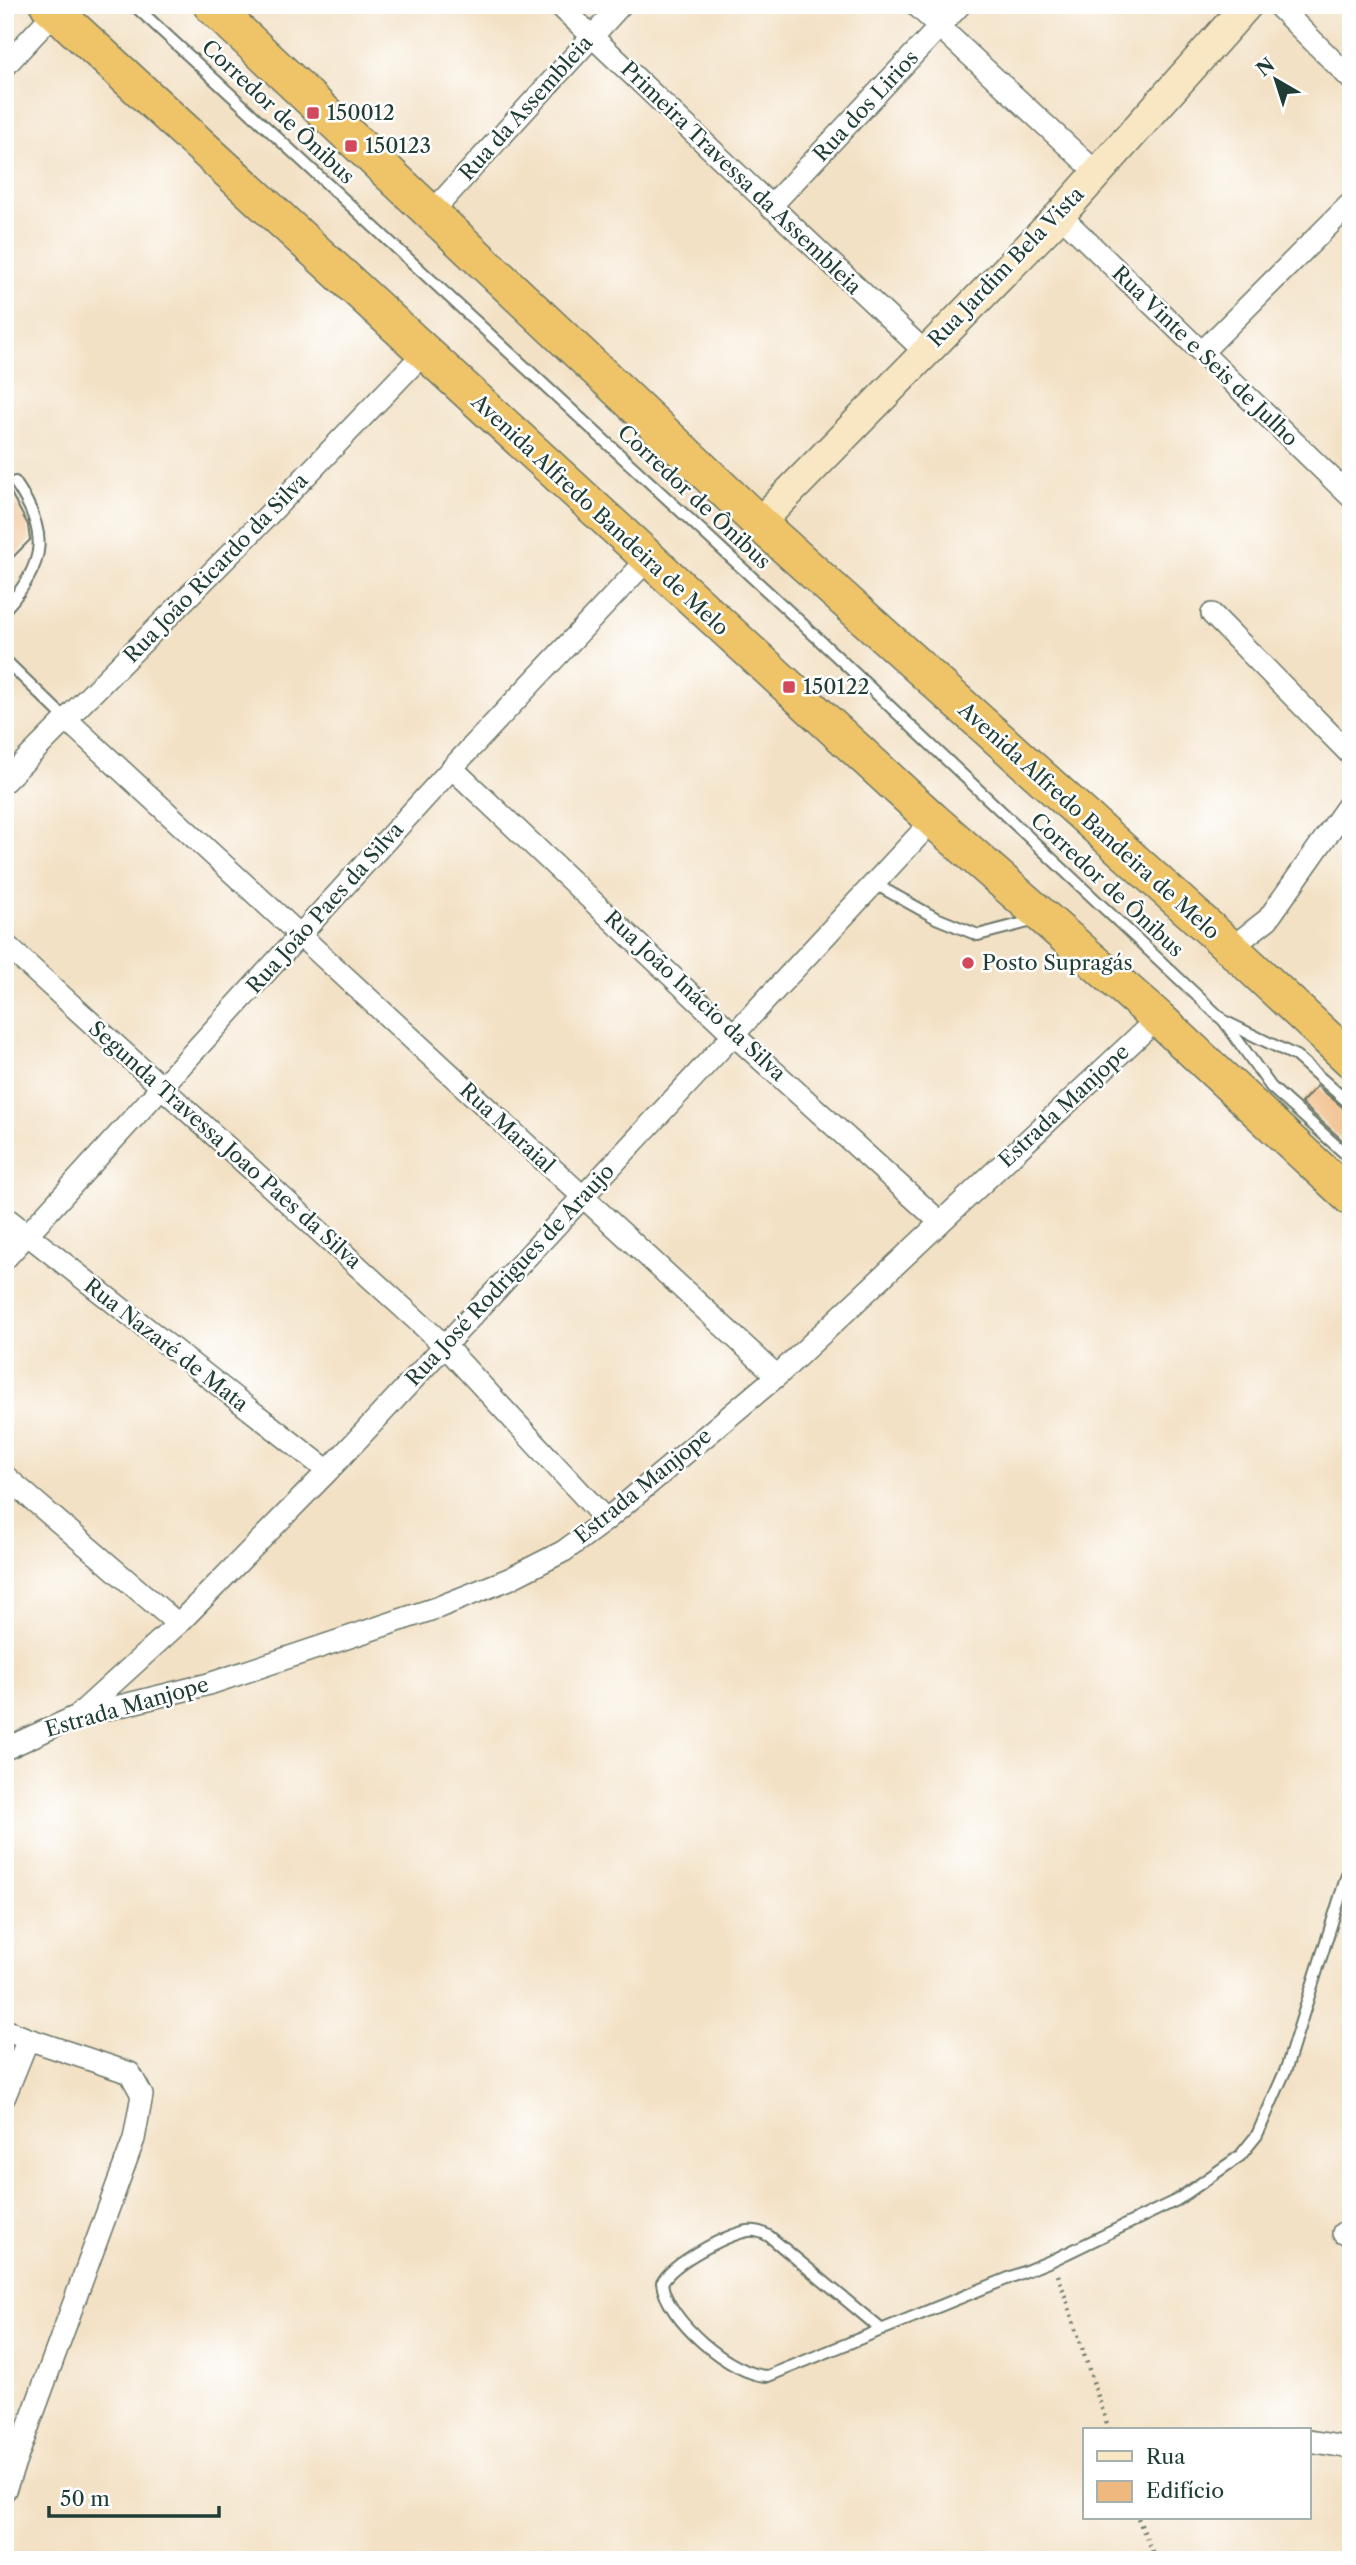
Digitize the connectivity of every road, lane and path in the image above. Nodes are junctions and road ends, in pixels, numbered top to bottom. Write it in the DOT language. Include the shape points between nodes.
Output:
graph roads {
  1 [pos="134,5"];
  2 [pos="211,5"];
  3 [pos="559,5"];
  4 [pos="621,5"];
  5 [pos="916,5"];
  6 [pos="960,5"];
  7 [pos="1247,5"];
  8 [pos="1277,5"];
  9 [pos="52,9"];
  10 [pos="940,27"];
  11 [pos="592,36"];
  12 [pos="5,66"];
  13 [pos="1351,79"];
  14 [pos="1097,173"];
  15 [pos="770,207"];
  16 [pos="1349,210"];
  17 [pos="432,212"];
  18 [pos="1059,215"];
  19 [pos="924,351"];
  20 [pos="1202,352"];
  21 [pos="424,353"];
  22 [pos="15,482"];
  23 [pos="1351,498"];
  24 [pos="759,523"];
  25 [pos="648,559"];
  26 [pos="5,609"];
  27 [pos="1212,614"];
  28 [pos="5,660"];
  29 [pos="67,720"];
  30 [pos="1351,755"];
  31 [pos="452,768"];
  32 [pos="5,781"];
  33 [pos="1351,801"];
  34 [pos="933,820"];
  35 [pos="875,884"];
  36 [pos="1045,918"];
  37 [pos="302,934"];
  38 [pos="5,944"];
  39 [pos="1231,948"];
  40 [pos="1158,1018"];
  41 [pos="1224,1021"];
  42 [pos="736,1036"];
  43 [pos="1351,1060"];
  44 [pos="161,1087"];
  45 [pos="1351,1105"];
  46 [pos="1351,1159"];
  47 [pos="580,1197"];
  48 [pos="1351,1198"];
  49 [pos="5,1217"];
  50 [pos="940,1222"];
  51 [pos="29,1237"];
  52 [pos="5,1259"];
  53 [pos="446,1346"];
  54 [pos="777,1376"];
  55 [pos="328,1471"];
  56 [pos="5,1476"];
  57 [pos="606,1520"];
  58 [pos="178,1624"];
  59 [pos="75,1717"];
  60 [pos="10,1740"];
  61 [pos="1351,1862"];
  62 [pos="5,2030"];
  63 [pos="29,2039"];
  64 [pos="5,2096"];
  65 [pos="1053,2260"];
  66 [pos="882,2330"];
  67 [pos="1108,2428"];
  68 [pos="1310,2441"];
  69 [pos="1351,2448"];
  70 [pos="5,2490"];
  71 [pos="1139,2520"];
  72 [pos="1158,2560"];
  1 -- 41 [label="lane, Corredor de Ônibus"];
  2 -- 17 [label="highway, Avenida Alfredo Bandeira de Melo"];
  3 -- 11 [label="street, Primeira Travessa da Assembleia"];
  4 -- 11 [label="street, Rua da Assembleia"];
  5 -- 10 [label="street"];
  6 -- 10 [label="street, Rua dos Lirios"];
  7 -- 14 [label="main road, Rua Jardim Bela Vista"];
  8 -- 13 [label="street"];
  9 -- 12 [label="street"];
  9 -- 21 [label="highway, Avenida Alfredo Bandeira de Melo"];
  10 -- 14 [label="street"];
  10 -- 15 [label="street, Rua dos Lirios"];
  11 -- 15 [label="street, Primeira Travessa da Assembleia"];
  11 -- 17 [label="street, Rua da Assembleia"];
  14 -- 18 [label="main road, Rua Jardim Bela Vista"];
  15 -- 19 [label="street, Primeira Travessa da Assembleia"];
  16 -- 20 [label="street"];
  17 -- 24 [label="highway, Avenida Alfredo Bandeira de Melo"];
  18 -- 19 [label="main road, Rua Jardim Bela Vista"];
  18 -- 20 [label="street, Rua Vinte e Seis de Julho"];
  19 -- 24 [label="main road, Rua Jardim Bela Vista"];
  20 -- 23 [label="street, Rua Vinte e Seis de Julho"];
  21 -- 25 [label="highway, Avenida Alfredo Bandeira de Melo"];
  21 -- 29 [label="street, Rua João Ricardo da Silva"];
  22 -- 26 [label="lane" via="33,512 41,543 34,567"];
  24 -- 39 [label="highway, Avenida Alfredo Bandeira de Melo"];
  25 -- 31 [label="street, Rua João Paes da Silva"];
  25 -- 34 [label="highway, Avenida Alfredo Bandeira de Melo"];
  27 -- 30 [label="street"];
  28 -- 29 [label="lane"];
  29 -- 32 [label="street, Rua João Ricardo da Silva"];
  29 -- 37 [label="street, Rua Maraial"];
  31 -- 37 [label="street, Rua João Paes da Silva"];
  31 -- 42 [label="street, Rua João Inácio da Silva"];
  33 -- 39 [label="street" via="1268,919"];
  34 -- 35 [label="street, Rua José Rodrigues de Araujo"];
  34 -- 36 [label="highway, Avenida Alfredo Bandeira de Melo"];
  35 -- 36 [label="lane" via="978,935"];
  35 -- 42 [label="street, Rua José Rodrigues de Araujo"];
  36 -- 40 [label="highway, Avenida Alfredo Bandeira de Melo"];
  37 -- 44 [label="street, Rua João Paes da Silva"];
  37 -- 47 [label="street, Rua Maraial"];
  38 -- 44 [label="street, Segunda Travessa Joao Paes da Silva"];
  39 -- 43 [label="highway, Avenida Alfredo Bandeira de Melo"];
  40 -- 48 [label="highway, Avenida Alfredo Bandeira de Melo"];
  40 -- 50 [label="street, Estrada Manjope"];
  41 -- 45 [label="lane, Corredor de Ônibus" via="1296,1056"];
  41 -- 46 [label="lane, Corredor de Ônibus" via="1271,1087"];
  42 -- 47 [label="street, Rua José Rodrigues de Araujo"];
  42 -- 50 [label="street, Rua João Inácio da Silva"];
  44 -- 51 [label="street, Rua João Paes da Silva"];
  44 -- 53 [label="street, Segunda Travessa Joao Paes da Silva"];
  47 -- 53 [label="street, Rua José Rodrigues de Araujo"];
  47 -- 54 [label="street, Rua Maraial"];
  49 -- 51 [label="street, Rua Nazaré de Mata"];
  50 -- 54 [label="street, Estrada Manjope"];
  51 -- 52 [label="street, Rua João Paes da Silva"];
  51 -- 55 [label="street, Rua Nazaré de Mata"];
  53 -- 55 [label="street, Rua José Rodrigues de Araujo"];
  53 -- 57 [label="street, Segunda Travessa Joao Paes da Silva"];
  54 -- 57 [label="street, Estrada Manjope"];
  55 -- 58 [label="street, Rua José Rodrigues de Araujo"];
  56 -- 58 [label="street"];
  57 -- 59 [label="street, Estrada Manjope" via="564,1550 439,1607 209,1684"];
  58 -- 59 [label="street, Rua José Rodrigues de Araujo"];
  59 -- 60 [label="street, Estrada Manjope"];
  61 -- 65 [label="lane" via="1286,2069 1257,2135 1240,2156 1177,2200"];
  62 -- 63 [label="street"];
  63 -- 64 [label="street"];
  63 -- 70 [label="street" via="130,2073 142,2095 134,2138"];
  65 -- 66 [label="lane"];
  65 -- 67 [label="path"];
  66 -- 66 [label="lane" via="758,2231 711,2245 662,2283 666,2301 679,2319 720,2356 758,2376 779,2374"];
  68 -- 69 [label="street"];
  71 -- 72 [label="path"];
}
